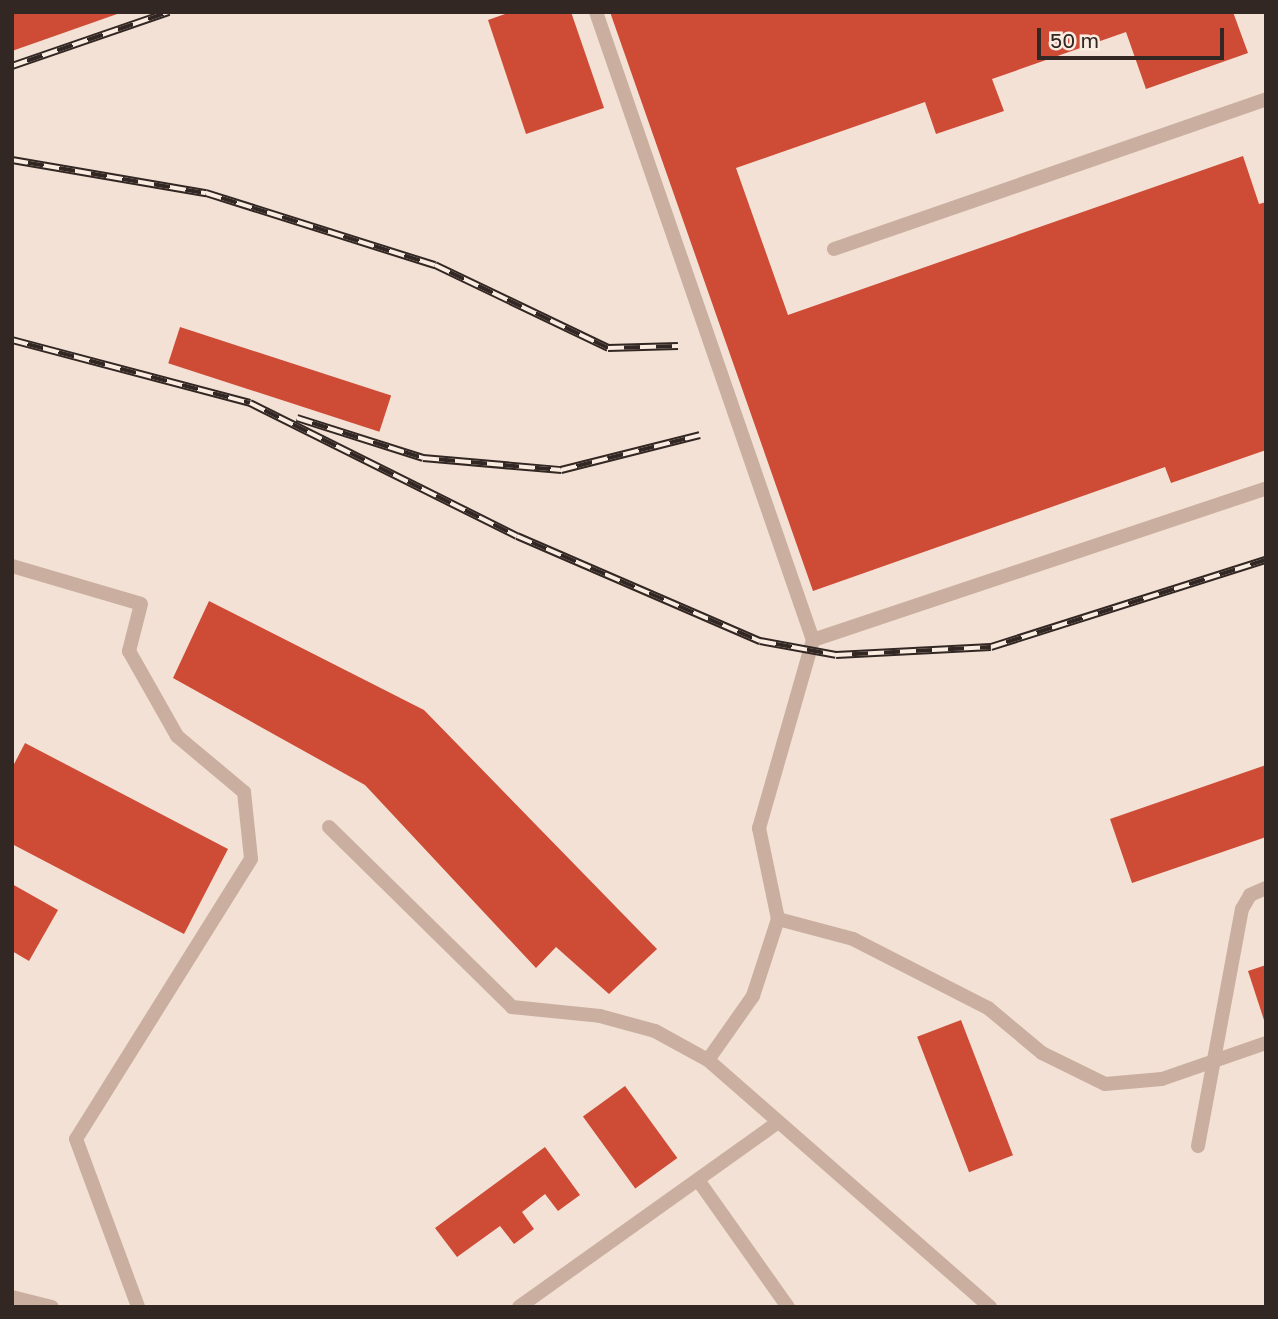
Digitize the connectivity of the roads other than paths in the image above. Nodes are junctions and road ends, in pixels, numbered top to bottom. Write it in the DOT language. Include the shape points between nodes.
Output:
graph roads {
  1 [pos="596,12"];
  2 [pos="1266,99"];
  3 [pos="834,249"];
  4 [pos="1266,488"];
  5 [pos="12,566"];
  6 [pos="813,640"];
  7 [pos="329,827"];
  8 [pos="1266,888"];
  9 [pos="778,919"];
  10 [pos="1266,1043"];
  11 [pos="708,1060"];
  12 [pos="1216,1063"];
  13 [pos="777,1123"];
  14 [pos="1198,1146"];
  15 [pos="698,1180"];
  16 [pos="12,1297"];
  17 [pos="52,1307"];
  18 [pos="138,1307"];
  19 [pos="519,1307"];
  20 [pos="788,1307"];
  21 [pos="990,1307"];
  1 -- 6 [label="lane"];
  2 -- 3 [label="lane"];
  4 -- 6 [label="lane"];
  5 -- 18 [label="lane" via="141,604 129,651 177,736 244,792 251,859 76,1139"];
  6 -- 9 [label="lane" via="759,828"];
  7 -- 11 [label="lane" via="512,1007 600,1016 654,1031"];
  8 -- 12 [label="lane" via="1250,895 1242,909"];
  9 -- 11 [label="lane" via="752,996"];
  9 -- 12 [label="lane" via="853,939 988,1008 1042,1053 1105,1084 1162,1079"];
  10 -- 12 [label="lane"];
  11 -- 13 [label="lane"];
  12 -- 14 [label="lane"];
  13 -- 15 [label="lane"];
  13 -- 21 [label="lane"];
  15 -- 19 [label="lane"];
  15 -- 20 [label="lane"];
  16 -- 17 [label="lane"];
}
